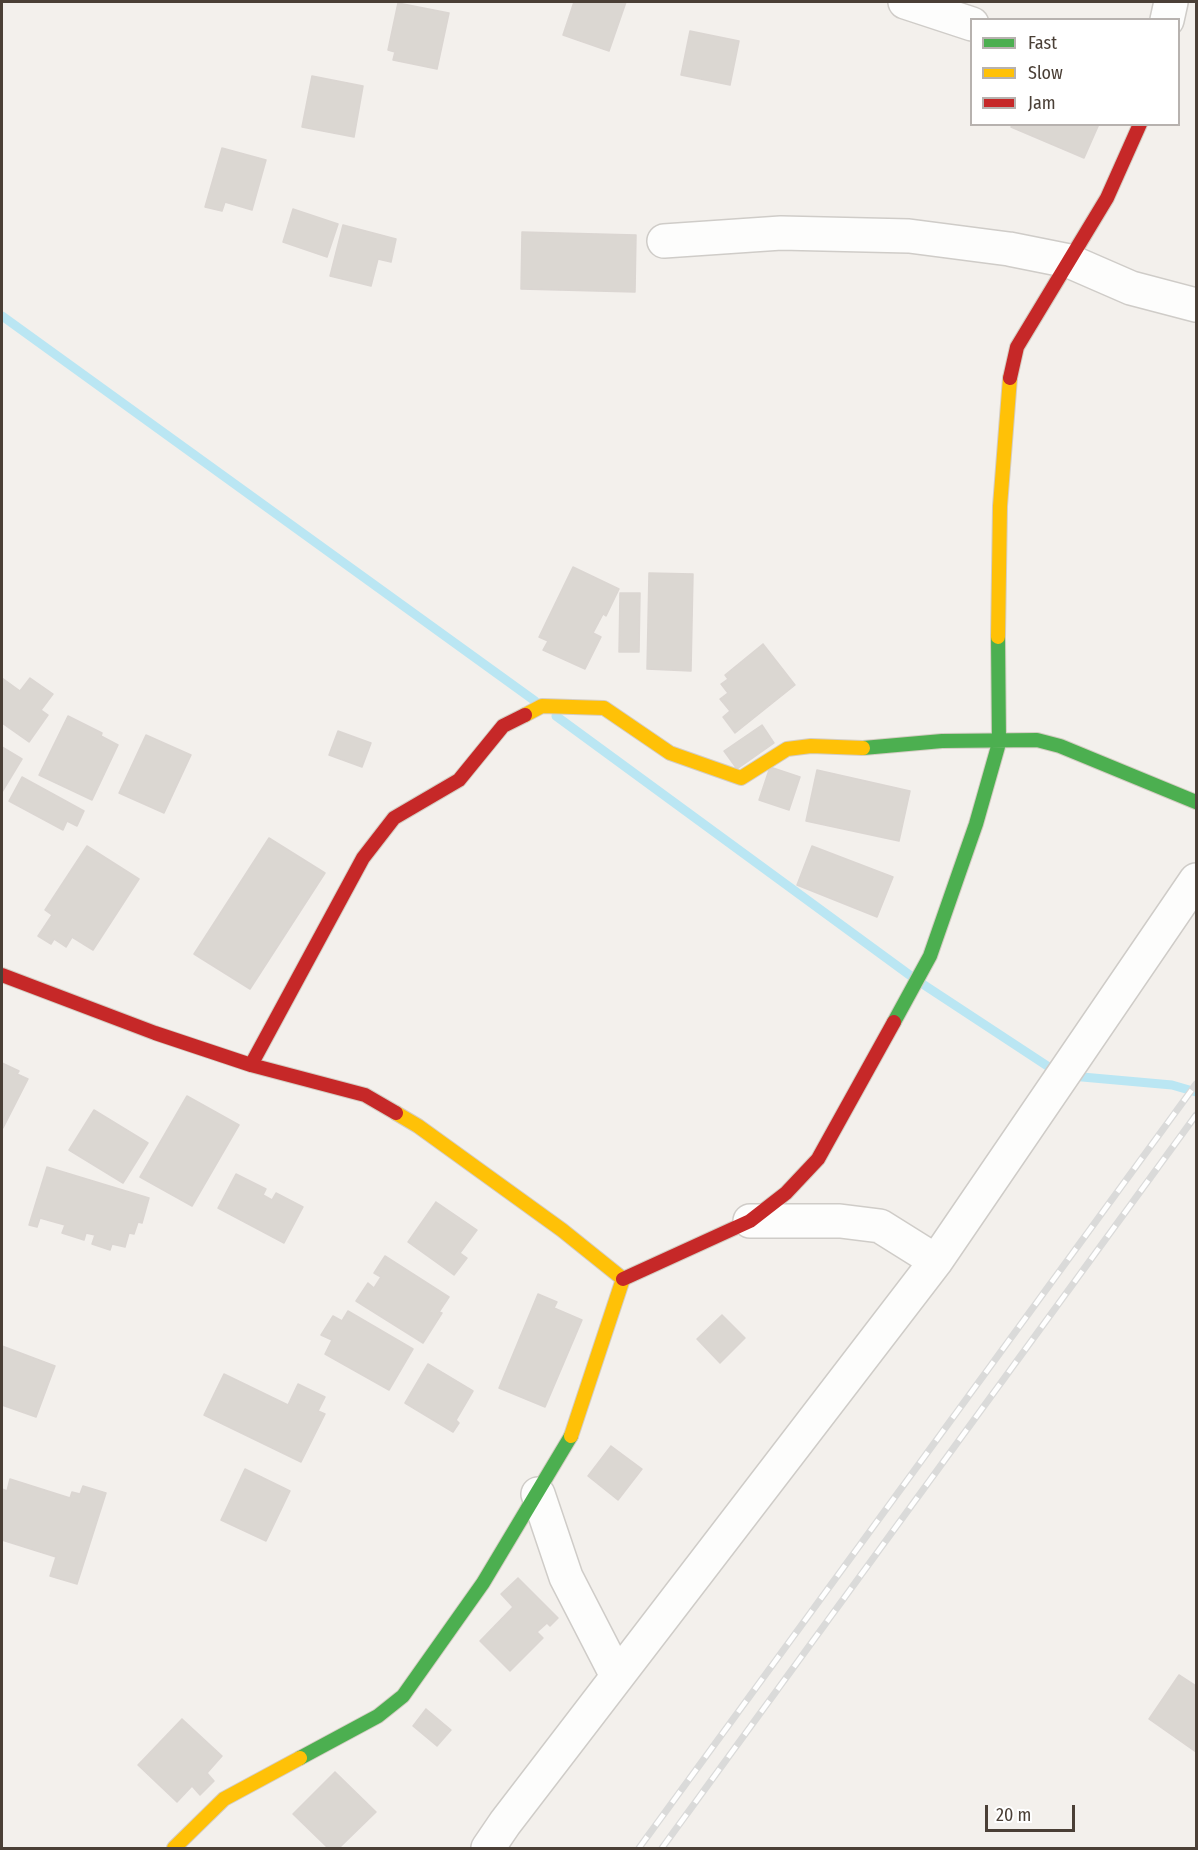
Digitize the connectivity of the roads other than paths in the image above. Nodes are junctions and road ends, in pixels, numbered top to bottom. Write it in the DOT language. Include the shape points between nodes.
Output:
graph roads {
  1 [pos="905,2"];
  2 [pos="1170,2"];
  3 [pos="1167,18"];
  4 [pos="970,23"];
  5 [pos="1139,126"];
  6 [pos="664,241"];
  7 [pos="1069,261"];
  8 [pos="1197,305"];
  9 [pos="999,743"];
  10 [pos="1197,802"];
  11 [pos="1197,880"];
  12 [pos="2,975"];
  13 [pos="251,1065"];
  14 [pos="750,1221"];
  15 [pos="936,1261"];
  16 [pos="623,1279"];
  17 [pos="538,1494"];
  18 [pos="617,1676"];
  19 [pos="174,1848"];
  20 [pos="488,1848"];
  1 -- 4 [label="street"];
  2 -- 3 [label="street"];
  5 -- 7 [label="street" via="1107,198"];
  6 -- 7 [label="street" via="781,233 909,236"];
  7 -- 8 [label="street" via="1131,288"];
  7 -- 9 [label="street" via="1017,347 1011,369 1000,506"];
  9 -- 10 [label="street" via="1037,740 1060,746"];
  9 -- 13 [label="street" via="942,741 875,748 787,749 741,778 670,753 604,708 542,706 503,726 459,780 394,818 363,858"];
  9 -- 14 [label="street" via="976,824 930,956 818,1159 786,1193"];
  11 -- 15 [label="street"];
  12 -- 13 [label="street"];
  13 -- 16 [label="street" via="365,1095 418,1126"];
  14 -- 15 [label="street" via="840,1221 880,1226"];
  14 -- 16 [label="street"];
  15 -- 18 [label="street"];
  16 -- 17 [label="street" via="568,1442"];
  17 -- 18 [label="street" via="566,1577"];
  17 -- 19 [label="street" via="483,1583 403,1696 378,1716 224,1799"];
  18 -- 20 [label="street"];
}
